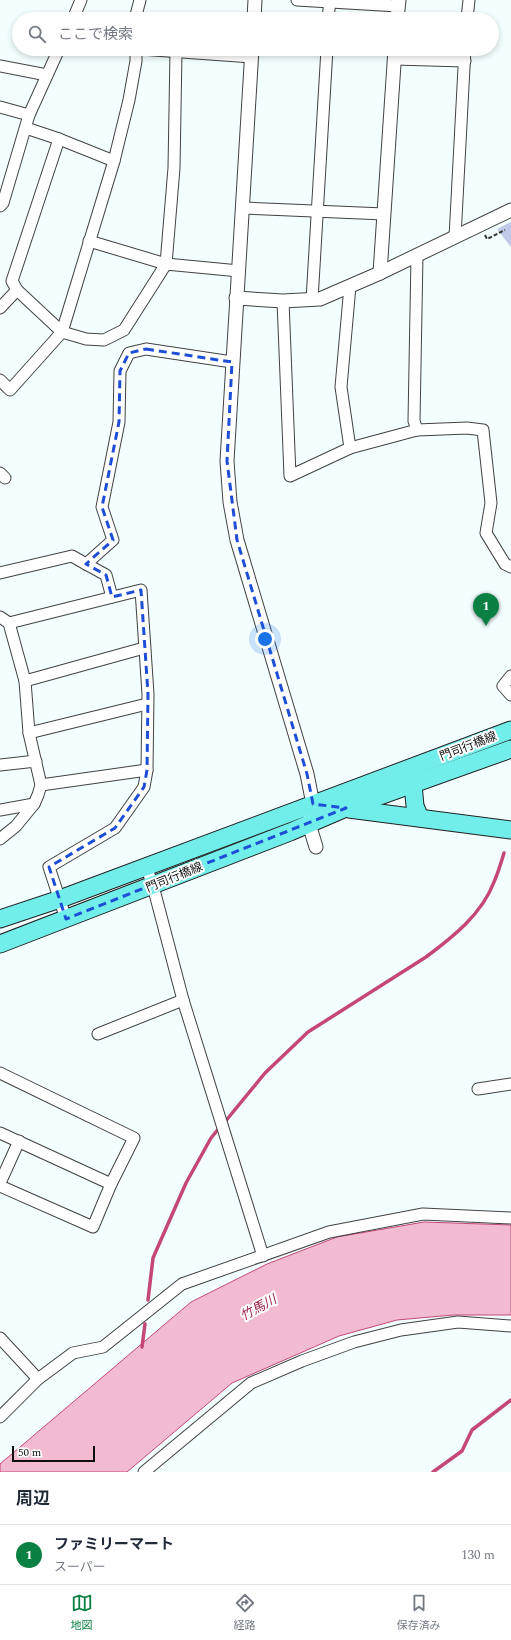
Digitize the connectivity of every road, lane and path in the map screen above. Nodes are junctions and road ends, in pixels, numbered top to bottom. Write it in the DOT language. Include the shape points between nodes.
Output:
graph roads {
  1 [pos="82,0"];
  2 [pos="140,0"];
  3 [pos="255,0"];
  4 [pos="297,0"];
  5 [pos="469,0"];
  6 [pos="330,1"];
  7 [pos="398,8"];
  8 [pos="76,12"];
  9 [pos="137,12"];
  10 [pos="254,12"];
  11 [pos="329,12"];
  12 [pos="468,12"];
  13 [pos="56,56"];
  14 [pos="136,56"];
  15 [pos="176,56"];
  16 [pos="252,56"];
  17 [pos="327,56"];
  18 [pos="395,56"];
  19 [pos="415,56"];
  20 [pos="465,56"];
  21 [pos="465,61"];
  22 [pos="0,66"];
  23 [pos="48,75"];
  24 [pos="0,106"];
  25 [pos="29,115"];
  26 [pos="26,128"];
  27 [pos="59,139"];
  28 [pos="114,161"];
  29 [pos="0,206"];
  30 [pos="243,208"];
  31 [pos="511,210"];
  32 [pos="317,211"];
  33 [pos="384,214"];
  34 [pos="505,230"];
  35 [pos="483,232"];
  36 [pos="455,237"];
  37 [pos="89,241"];
  38 [pos="417,255"];
  39 [pos="166,264"];
  40 [pos="239,271"];
  41 [pos="380,273"];
  42 [pos="350,286"];
  43 [pos="17,290"];
  44 [pos="236,298"];
  45 [pos="312,300"];
  46 [pos="283,301"];
  47 [pos="0,308"];
  48 [pos="62,332"];
  49 [pos="232,362"];
  50 [pos="0,380"];
  51 [pos="417,430"];
  52 [pos="350,448"];
  53 [pos="86,564"];
  54 [pos="511,567"];
  55 [pos="0,573"];
  56 [pos="112,597"];
  57 [pos="5,620"];
  58 [pos="144,648"];
  59 [pos="511,676"];
  60 [pos="25,681"];
  61 [pos="511,695"];
  62 [pos="147,704"];
  63 [pos="511,730"];
  64 [pos="29,733"];
  65 [pos="511,749"];
  66 [pos="36,761"];
  67 [pos="0,765"];
  68 [pos="147,770"];
  69 [pos="413,784"];
  70 [pos="41,785"];
  71 [pos="34,804"];
  72 [pos="313,804"];
  73 [pos="346,808"];
  74 [pos="0,810"];
  75 [pos="420,818"];
  76 [pos="309,824"];
  77 [pos="511,830"];
  78 [pos="0,839"];
  79 [pos="316,847"];
  80 [pos="146,866"];
  81 [pos="153,886"];
  82 [pos="60,899"];
  83 [pos="0,919"];
  84 [pos="66,919"];
  85 [pos="0,944"];
  86 [pos="184,1000"];
  87 [pos="98,1034"];
  88 [pos="0,1073"];
  89 [pos="511,1084"];
  90 [pos="478,1089"];
  91 [pos="0,1133"];
  92 [pos="19,1141"];
  93 [pos="0,1184"];
  94 [pos="111,1184"];
  95 [pos="511,1218"];
  96 [pos="262,1256"];
  97 [pos="511,1326"];
  98 [pos="0,1338"];
  99 [pos="38,1378"];
  100 [pos="0,1417"];
  101 [pos="144,1472"];
  1 -- 8 [label="street"];
  2 -- 9 [label="street"];
  3 -- 10 [label="street"];
  4 -- 6 [label="street"];
  5 -- 12 [label="street"];
  6 -- 7 [label="street"];
  6 -- 11 [label="street"];
  13 -- 23 [label="street"];
  14 -- 28 [label="street" via="129,100"];
  15 -- 39 [label="street" via="174,168"];
  16 -- 30 [label="street"];
  17 -- 32 [label="street"];
  18 -- 33 [label="street"];
  19 -- 21 [label="street"];
  20 -- 21 [label="street"];
  21 -- 36 [label="street"];
  22 -- 23 [label="street"];
  23 -- 25 [label="street"];
  24 -- 25 [label="street"];
  25 -- 26 [label="street"];
  26 -- 27 [label="street"];
  26 -- 29 [label="street"];
  27 -- 28 [label="street"];
  27 -- 43 [label="street" via="12,281"];
  28 -- 37 [label="street"];
  30 -- 32 [label="street"];
  30 -- 40 [label="street"];
  31 -- 36 [label="street"];
  32 -- 33 [label="street"];
  32 -- 45 [label="street"];
  33 -- 41 [label="street"];
  34 -- 35 [label="path" via="487,239"];
  36 -- 38 [label="street"];
  37 -- 39 [label="street"];
  37 -- 48 [label="street"];
  38 -- 41 [label="street"];
  38 -- 51 [label="street" via="414,421"];
  39 -- 40 [label="street"];
  39 -- 48 [label="street" via="124,330 104,340 86,339"];
  40 -- 44 [label="street"];
  41 -- 42 [label="street"];
  42 -- 45 [label="street"];
  42 -- 52 [label="street" via="341,388"];
  43 -- 47 [label="street"];
  43 -- 48 [label="street"];
  44 -- 46 [label="street"];
  44 -- 49 [label="street"];
  45 -- 46 [label="street"];
  46 -- 52 [label="street" via="290,476"];
  48 -- 50 [label="street" via="10,390"];
  49 -- 53 [label="street" via="146,349 129,354 120,371 119,422 102,507 112,540"];
  49 -- 72 [label="street" via="227,460 230,502 237,540 307,774"];
  51 -- 52 [label="street"];
  51 -- 54 [label="street" via="483,430 492,504 486,533 505,564"];
  53 -- 55 [label="street" via="72,556"];
  53 -- 56 [label="street" via="106,575"];
  56 -- 57 [label="street"];
  56 -- 58 [label="street" via="141,590"];
  57 -- 60 [label="street"];
  58 -- 60 [label="street"];
  58 -- 62 [label="street"];
  59 -- 61 [label="street" via="502,686"];
  60 -- 64 [label="street"];
  62 -- 64 [label="street"];
  62 -- 68 [label="street"];
  63 -- 72 [label="main road, 門司行橋線"];
  64 -- 66 [label="street"];
  65 -- 69 [label="main road, 門司行橋線"];
  66 -- 67 [label="street"];
  66 -- 70 [label="street"];
  68 -- 70 [label="street"];
  68 -- 82 [label="street" via="144,787 115,828 49,867"];
  69 -- 73 [label="main road, 門司行橋線"];
  69 -- 75 [label="main road" via="414,806"];
  70 -- 71 [label="street"];
  71 -- 74 [label="street"];
  71 -- 78 [label="street" via="16,826"];
  72 -- 73 [label="main road, 門司行橋線"];
  72 -- 76 [label="street"];
  72 -- 80 [label="main road, 門司行橋線"];
  73 -- 75 [label="main road, 門司行橋線"];
  73 -- 76 [label="main road, 門司行橋線"];
  75 -- 77 [label="main road, 門司行橋線"];
  76 -- 79 [label="street"];
  76 -- 81 [label="main road, 門司行橋線"];
  80 -- 81 [label="street"];
  80 -- 82 [label="main road, 門司行橋線"];
  81 -- 84 [label="main road, 門司行橋線"];
  81 -- 86 [label="street"];
  82 -- 83 [label="main road, 門司行橋線"];
  82 -- 84 [label="street"];
  84 -- 85 [label="main road, 門司行橋線"];
  86 -- 87 [label="street"];
  86 -- 96 [label="street"];
  88 -- 94 [label="street" via="134,1138"];
  89 -- 90 [label="street"];
  91 -- 92 [label="street"];
  92 -- 93 [label="street"];
  92 -- 94 [label="street"];
  93 -- 94 [label="street" via="93,1227"];
  95 -- 96 [label="street" via="423,1214 329,1232"];
  96 -- 99 [label="street" via="182,1284 103,1348 73,1353"];
  97 -- 101 [label="street" via="458,1322 401,1330 354,1342 302,1361 251,1383"];
  98 -- 99 [label="street"];
  99 -- 100 [label="street"];
}
